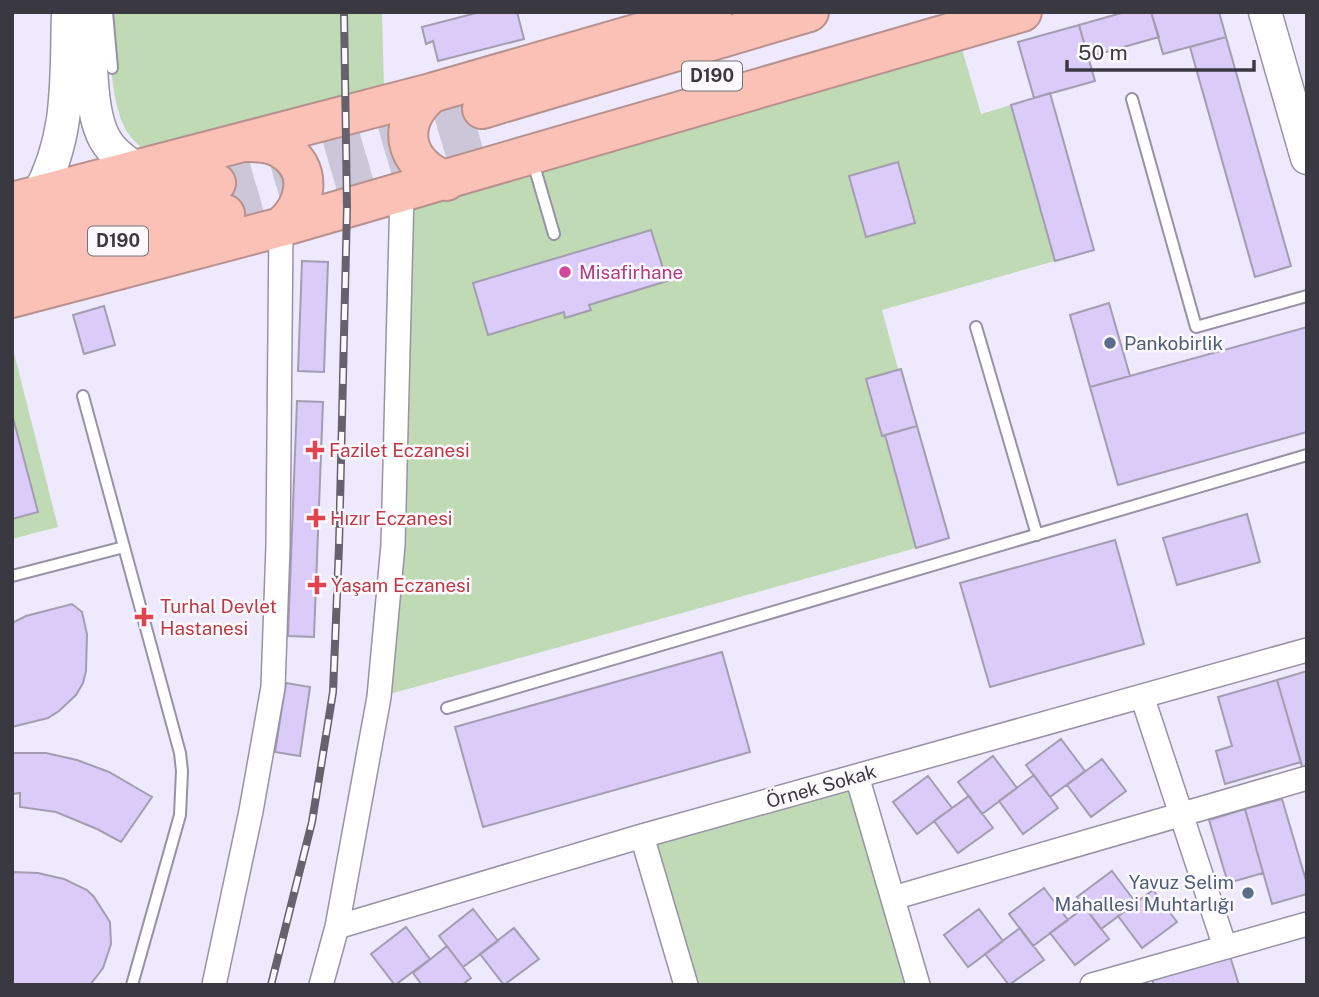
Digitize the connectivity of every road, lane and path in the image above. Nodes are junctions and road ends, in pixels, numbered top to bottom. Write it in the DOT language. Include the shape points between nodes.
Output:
graph roads {
  1 [pos="68,12"];
  2 [pos="90,12"];
  3 [pos="107,12"];
  4 [pos="712,12"];
  5 [pos="809,12"];
  6 [pos="931,12"];
  7 [pos="1022,12"];
  8 [pos="1265,12"];
  9 [pos="112,68"];
  10 [pos="431,93"];
  11 [pos="1132,99"];
  12 [pos="247,142"];
  13 [pos="531,156"];
  14 [pos="1307,158"];
  15 [pos="138,170"];
  16 [pos="446,181"];
  17 [pos="402,193"];
  18 [pos="25,199"];
  19 [pos="281,228"];
  20 [pos="554,234"];
  21 [pos="12,235"];
  22 [pos="12,268"];
  23 [pos="1307,296"];
  24 [pos="12,298"];
  25 [pos="976,327"];
  26 [pos="83,396"];
  27 [pos="1307,455"];
  28 [pos="1037,535"];
  29 [pos="124,547"];
  30 [pos="12,576"];
  31 [pos="1307,650"];
  32 [pos="1142,696"];
  33 [pos="447,708"];
  34 [pos="857,776"];
  35 [pos="1307,778"];
  36 [pos="1181,814"];
  37 [pos="642,836"];
  38 [pos="893,898"];
  39 [pos="1307,924"];
  40 [pos="337,926"];
  41 [pos="1225,947"];
  42 [pos="132,985"];
  43 [pos="214,985"];
  44 [pos="321,985"];
  45 [pos="686,985"];
  46 [pos="918,985"];
  47 [pos="1092,985"];
  1 -- 18 [label="street" via="61,136 50,173"];
  2 -- 15 [label="street" via="100,127 114,151"];
  3 -- 9 [label="lane"];
  4 -- 10 [label="highway" via="652,25"];
  5 -- 6 [label="highway, D190" via="488,125"];
  7 -- 13 [label="highway"];
  8 -- 14 [label="street"];
  10 -- 12 [label="highway"];
  10 -- 16 [label="highway" via="412,116 408,143 421,167"];
  11 -- 23 [label="lane" via="1196,327"];
  12 -- 15 [label="highway"];
  12 -- 19 [label="highway" via="281,148 301,171 301,203"];
  13 -- 16 [label="highway"];
  13 -- 20 [label="lane"];
  15 -- 18 [label="highway"];
  16 -- 17 [label="highway"];
  17 -- 19 [label="highway"];
  17 -- 40 [label="street" via="393,545 379,697"];
  19 -- 24 [label="highway"];
  19 -- 43 [label="street" via="273,687"];
  21 -- 22 [label="highway, D190" via="220,199"];
  25 -- 28 [label="lane"];
  26 -- 29 [label="lane"];
  27 -- 28 [label="lane"];
  28 -- 33 [label="lane"];
  29 -- 30 [label="lane"];
  29 -- 42 [label="lane" via="182,771 180,815"];
  31 -- 32 [label="street, Örnek Sokak"];
  32 -- 34 [label="street, Örnek Sokak"];
  32 -- 36 [label="street"];
  34 -- 37 [label="street, Örnek Sokak"];
  34 -- 38 [label="street"];
  35 -- 36 [label="street"];
  36 -- 38 [label="street"];
  36 -- 41 [label="street"];
  37 -- 40 [label="street, Örnek Sokak"];
  37 -- 45 [label="street"];
  38 -- 46 [label="street"];
  39 -- 41 [label="street"];
  40 -- 44 [label="street"];
  41 -- 47 [label="street"];
}
